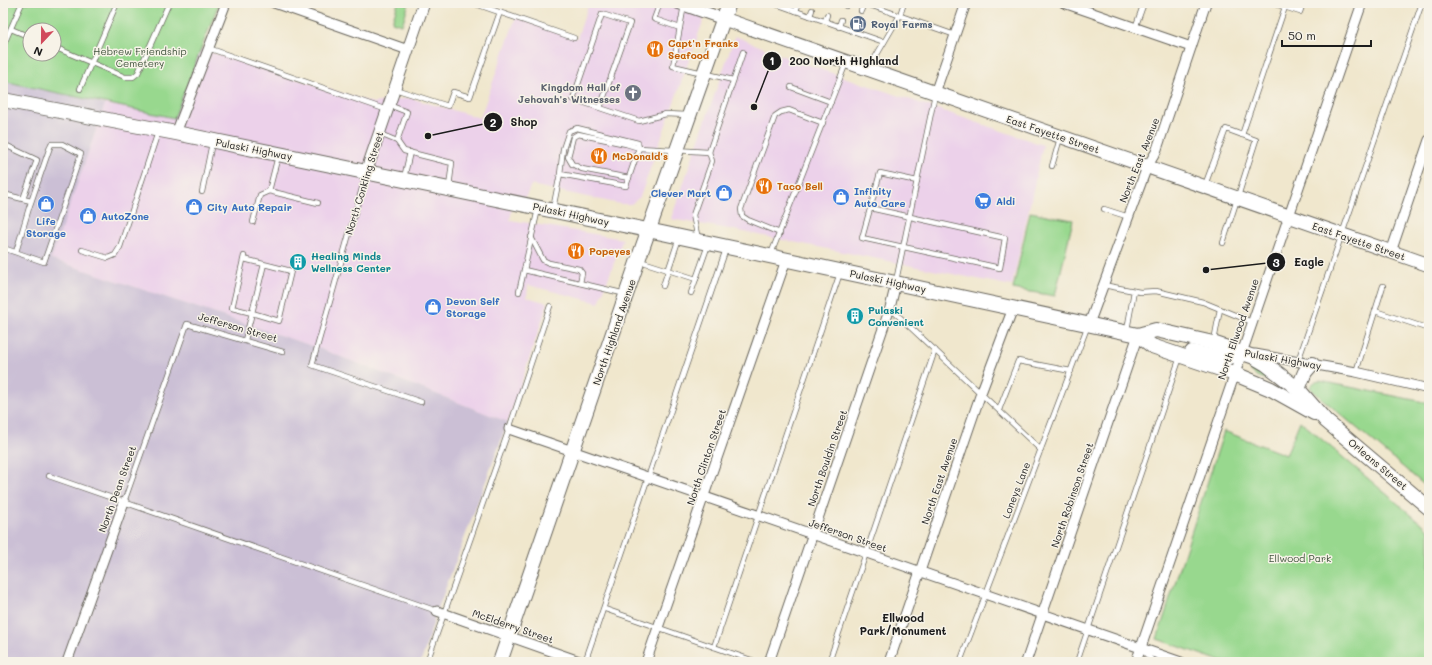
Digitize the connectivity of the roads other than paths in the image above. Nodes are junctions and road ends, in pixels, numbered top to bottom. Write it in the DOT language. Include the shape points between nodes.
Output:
graph roads {
  1 [pos="22,3"];
  2 [pos="117,3"];
  3 [pos="169,3"];
  4 [pos="226,3"];
  5 [pos="274,3"];
  6 [pos="424,3"];
  7 [pos="473,3"];
  8 [pos="660,3"];
  9 [pos="729,3"];
  10 [pos="773,3"];
  11 [pos="864,3"];
  12 [pos="904,3"];
  13 [pos="966,3"];
  14 [pos="1064,3"];
  15 [pos="1144,3"];
  16 [pos="1206,3"];
  17 [pos="1272,3"];
  18 [pos="1304,3"];
  19 [pos="1362,3"];
  20 [pos="1422,3"];
  21 [pos="681,4"];
  22 [pos="798,5"];
  23 [pos="1285,7"];
  24 [pos="812,10"];
  25 [pos="796,11"];
  26 [pos="861,11"];
  27 [pos="500,12"];
  28 [pos="827,15"];
  29 [pos="900,15"];
  30 [pos="810,16"];
  31 [pos="724,19"];
  32 [pos="841,20"];
  33 [pos="825,21"];
  34 [pos="856,24"];
  35 [pos="839,27"];
  36 [pos="680,28"];
  37 [pos="1135,28"];
  38 [pos="11,29"];
  39 [pos="853,32"];
  40 [pos="22,34"];
  41 [pos="955,35"];
  42 [pos="574,38"];
  43 [pos="884,42"];
  44 [pos="3,46"];
  45 [pos="1191,47"];
  46 [pos="208,48"];
  47 [pos="62,50"];
  48 [pos="408,50"];
  49 [pos="743,52"];
  50 [pos="846,62"];
  51 [pos="92,63"];
  52 [pos="868,69"];
  53 [pos="704,74"];
  54 [pos="733,80"];
  55 [pos="791,87"];
  56 [pos="80,88"];
  57 [pos="395,89"];
  58 [pos="935,93"];
  59 [pos="3,100"];
  60 [pos="831,102"];
  61 [pos="388,108"];
  62 [pos="600,108"];
  63 [pos="690,116"];
  64 [pos="823,123"];
  65 [pos="158,130"];
  66 [pos="176,133"];
  67 [pos="380,134"];
  68 [pos="1242,135"];
  69 [pos="1061,136"];
  70 [pos="1429,140"];
  71 [pos="213,141"];
  72 [pos="397,141"];
  73 [pos="3,144"];
  74 [pos="639,148"];
  75 [pos="677,150"];
  76 [pos="410,152"];
  77 [pos="709,152"];
  78 [pos="278,154"];
  79 [pos="1052,166"];
  80 [pos="1148,167"];
  81 [pos="366,172"];
  82 [pos="560,174"];
  83 [pos="629,178"];
  84 [pos="404,180"];
  85 [pos="917,181"];
  86 [pos="1204,186"];
  87 [pos="448,189"];
  88 [pos="269,191"];
  89 [pos="202,192"];
  90 [pos="3,194"];
  91 [pos="1238,198"];
  92 [pos="23,199"];
  93 [pos="31,200"];
  94 [pos="318,203"];
  95 [pos="538,208"];
  96 [pos="870,208"];
  97 [pos="1104,209"];
  98 [pos="552,210"];
  99 [pos="909,216"];
  100 [pos="1289,216"];
  101 [pos="1129,217"];
  102 [pos="253,222"];
  103 [pos="648,230"];
  104 [pos="780,233"];
  105 [pos="1342,235"];
  106 [pos="531,237"];
  107 [pos="680,237"];
  108 [pos="703,242"];
  109 [pos="1223,243"];
  110 [pos="727,247"];
  111 [pos="903,247"];
  112 [pos="3,248"];
  113 [pos="82,250"];
  114 [pos="16,252"];
  115 [pos="1391,252"];
  116 [pos="770,256"];
  117 [pos="638,260"];
  118 [pos="786,260"];
  119 [pos="264,264"];
  120 [pos="1429,265"];
  121 [pos="524,270"];
  122 [pos="668,270"];
  123 [pos="841,271"];
  124 [pos="696,279"];
  125 [pos="580,283"];
  126 [pos="896,283"];
  127 [pos="1103,285"];
  128 [pos="663,286"];
  129 [pos="1383,286"];
  130 [pos="1134,291"];
  131 [pos="519,292"];
  132 [pos="691,293"];
  133 [pos="627,294"];
  134 [pos="550,306"];
  135 [pos="890,308"];
  136 [pos="1012,308"];
  137 [pos="1220,309"];
  138 [pos="1375,311"];
  139 [pos="252,313"];
  140 [pos="1252,322"];
  141 [pos="187,324"];
  142 [pos="1089,324"];
  143 [pos="1429,329"];
  144 [pos="1133,333"];
  145 [pos="245,340"];
  146 [pos="1213,343"];
  147 [pos="935,350"];
  148 [pos="283,352"];
  149 [pos="1242,352"];
  150 [pos="1180,356"];
  151 [pos="1298,361"];
  152 [pos="1312,364"];
  153 [pos="1071,371"];
  154 [pos="1356,372"];
  155 [pos="1235,374"];
  156 [pos="1298,388"];
  157 [pos="1429,389"];
  158 [pos="981,393"];
  159 [pos="421,402"];
  160 [pos="999,410"];
  161 [pos="1326,421"];
  162 [pos="509,429"];
  163 [pos="1041,450"];
  164 [pos="573,452"];
  165 [pos="49,476"];
  166 [pos="647,477"];
  167 [pos="704,497"];
  168 [pos="124,502"];
  169 [pos="1429,508"];
  170 [pos="758,516"];
  171 [pos="813,534"];
  172 [pos="865,553"];
  173 [pos="920,572"];
  174 [pos="985,594"];
  175 [pos="604,609"];
  176 [pos="440,612"];
  177 [pos="1043,614"];
  178 [pos="658,628"];
  179 [pos="1088,630"];
  180 [pos="509,636"];
  181 [pos="714,647"];
  182 [pos="1141,648"];
  183 [pos="3,660"];
  184 [pos="10,662"];
  185 [pos="67,662"];
  186 [pos="427,662"];
  187 [pos="500,662"];
  188 [pos="584,662"];
  189 [pos="646,662"];
  190 [pos="757,662"];
  191 [pos="769,662"];
  192 [pos="829,662"];
  193 [pos="889,662"];
  194 [pos="960,662"];
  195 [pos="1026,662"];
  196 [pos="1077,662"];
  197 [pos="1136,662"];
  198 [pos="1154,662"];
  199 [pos="1181,662"];
  1 -- 38 [label="lane"];
  2 -- 51 [label="lane"];
  3 -- 51 [label="lane" via="138,73 133,78"];
  4 -- 46 [label="street"];
  5 -- 48 [label="street"];
  6 -- 48 [label="street, North Conkling Street"];
  7 -- 27 [label="lane"];
  8 -- 36 [label="lane" via="654,19"];
  9 -- 31 [label="main road, North Highland Avenue"];
  10 -- 25 [label="lane"];
  11 -- 26 [label="lane"];
  11 -- 29 [label="lane"];
  12 -- 29 [label="lane"];
  13 -- 41 [label="street"];
  14 -- 37 [label="street"];
  15 -- 37 [label="lane"];
  16 -- 45 [label="street, North East Avenue"];
  17 -- 23 [label="lane"];
  18 -- 23 [label="lane" via="1300,12"];
  19 -- 100 [label="street, North Ellwood Avenue"];
  20 -- 105 [label="lane"];
  21 -- 31 [label="street, East Fayette Street"];
  21 -- 36 [label="lane"];
  22 -- 25 [label="lane"];
  23 -- 68 [label="lane"];
  24 -- 30 [label="lane"];
  25 -- 30 [label="lane"];
  27 -- 42 [label="lane"];
  27 -- 57 [label="lane" via="470,97 453,92 448,106"];
  28 -- 33 [label="lane"];
  29 -- 41 [label="lane"];
  29 -- 43 [label="lane"];
  30 -- 33 [label="lane"];
  31 -- 50 [label="main road, East Fayette Street"];
  31 -- 53 [label="main road, North Highland Avenue"];
  32 -- 35 [label="lane"];
  33 -- 35 [label="lane"];
  34 -- 39 [label="lane"];
  35 -- 39 [label="lane"];
  36 -- 53 [label="lane" via="674,66"];
  37 -- 45 [label="street"];
  38 -- 40 [label="lane"];
  38 -- 44 [label="lane"];
  39 -- 43 [label="lane"];
  41 -- 58 [label="street"];
  43 -- 52 [label="lane"];
  45 -- 80 [label="street, North East Avenue" via="1156,152"];
  46 -- 61 [label="lane"];
  46 -- 66 [label="street"];
  47 -- 51 [label="lane"];
  48 -- 57 [label="street, North Conkling Street"];
  49 -- 54 [label="lane"];
  50 -- 52 [label="main road, East Fayette Street"];
  50 -- 60 [label="lane"];
  51 -- 56 [label="lane"];
  52 -- 58 [label="main road, East Fayette Street"];
  53 -- 54 [label="lane"];
  53 -- 63 [label="main road, North Highland Avenue"];
  54 -- 77 [label="lane"];
  55 -- 60 [label="lane"];
  57 -- 61 [label="street, North Conkling Street"];
  58 -- 69 [label="main road, East Fayette Street"];
  58 -- 85 [label="lane"];
  59 -- 65 [label="main road, Pulaski Highway"];
  60 -- 64 [label="lane"];
  61 -- 67 [label="street, North Conkling Street"];
  61 -- 72 [label="lane" via="407,112"];
  62 -- 62 [label="lane" via="630,23 602,14 573,99"];
  62 -- 63 [label="lane" via="640,121 666,114"];
  63 -- 75 [label="main road, North Highland Avenue"];
  64 -- 104 [label="lane"];
  64 -- 104 [label="lane" via="790,110 775,116 741,209 742,216 748,220"];
  65 -- 66 [label="main road, Pulaski Highway"];
  65 -- 113 [label="lane" via="120,247 115,255 108,258"];
  66 -- 71 [label="main road, Pulaski Highway"];
  67 -- 72 [label="lane"];
  67 -- 81 [label="street, North Conkling Street"];
  68 -- 86 [label="lane" via="1226,129"];
  68 -- 91 [label="lane" via="1256,140"];
  69 -- 79 [label="lane"];
  69 -- 80 [label="main road, East Fayette Street"];
  70 -- 115 [label="street"];
  71 -- 78 [label="main road, Pulaski Highway"];
  71 -- 89 [label="lane"];
  72 -- 76 [label="lane" via="404,151"];
  73 -- 92 [label="lane" via="37,160"];
  74 -- 75 [label="lane"];
  74 -- 82 [label="lane" via="638,143 577,128 569,131 563,149"];
  74 -- 83 [label="lane"];
  74 -- 83 [label="lane" via="578,134 573,137 569,148 568,157 572,164 582,169"];
  75 -- 77 [label="lane"];
  75 -- 103 [label="main road, North Highland Avenue"];
  76 -- 84 [label="lane"];
  76 -- 87 [label="lane" via="452,163"];
  77 -- 108 [label="lane" via="712,162 693,215"];
  78 -- 81 [label="main road, Pulaski Highway"];
  78 -- 88 [label="lane"];
  80 -- 86 [label="main road, East Fayette Street"];
  80 -- 101 [label="street, North East Avenue"];
  81 -- 84 [label="main road, Pulaski Highway"];
  81 -- 159 [label="lane, North Conkling Street" via="312,365"];
  82 -- 83 [label="lane" via="626,186"];
  82 -- 98 [label="lane"];
  84 -- 87 [label="main road, Pulaski Highway"];
  85 -- 96 [label="lane" via="880,173"];
  85 -- 99 [label="lane"];
  86 -- 91 [label="main road, East Fayette Street"];
  87 -- 95 [label="main road, Pulaski Highway"];
  88 -- 94 [label="lane"];
  88 -- 102 [label="lane" via="260,195"];
  90 -- 92 [label="lane"];
  91 -- 100 [label="main road, East Fayette Street"];
  91 -- 109 [label="lane"];
  92 -- 93 [label="lane"];
  93 -- 114 [label="lane"];
  93 -- 114 [label="lane" via="51,144 62,144 81,154 44,262"];
  95 -- 98 [label="main road, Pulaski Highway"];
  95 -- 106 [label="lane"];
  96 -- 99 [label="lane"];
  96 -- 111 [label="lane" via="862,238"];
  97 -- 101 [label="lane"];
  98 -- 103 [label="main road, Pulaski Highway"];
  99 -- 111 [label="lane"];
  99 -- 111 [label="lane" via="1005,238 1000,268"];
  100 -- 105 [label="main road, East Fayette Street"];
  100 -- 140 [label="street, North Ellwood Avenue"];
  101 -- 127 [label="street, North East Avenue"];
  103 -- 107 [label="main road, Pulaski Highway"];
  103 -- 117 [label="main road, North Highland Avenue"];
  104 -- 116 [label="lane"];
  105 -- 115 [label="main road, East Fayette Street"];
  105 -- 151 [label="lane"];
  106 -- 121 [label="lane"];
  106 -- 125 [label="lane" via="543,260 578,269 582,273"];
  107 -- 108 [label="main road, Pulaski Highway"];
  107 -- 122 [label="lane"];
  108 -- 110 [label="main road, Pulaski Highway"];
  108 -- 124 [label="lane"];
  110 -- 116 [label="main road, Pulaski Highway"];
  110 -- 166 [label="lane"];
  111 -- 126 [label="lane"];
  112 -- 114 [label="lane"];
  115 -- 120 [label="main road, East Fayette Street"];
  116 -- 118 [label="main road, Pulaski Highway"];
  117 -- 122 [label="lane"];
  117 -- 133 [label="main road, North Highland Avenue"];
  118 -- 123 [label="main road, Pulaski Highway"];
  118 -- 167 [label="street, North Clinton Street"];
  119 -- 139 [label="lane"];
  119 -- 139 [label="lane" via="244,258 232,308"];
  119 -- 139 [label="lane" via="292,271 279,321"];
  121 -- 125 [label="lane"];
  121 -- 131 [label="lane"];
  122 -- 124 [label="lane"];
  122 -- 128 [label="lane"];
  123 -- 126 [label="main road, Pulaski Highway"];
  123 -- 170 [label="lane"];
  124 -- 132 [label="lane"];
  125 -- 133 [label="lane"];
  126 -- 135 [label="street, North Bouldin Street"];
  126 -- 136 [label="main road, Pulaski Highway"];
  127 -- 130 [label="lane"];
  127 -- 142 [label="street, North East Avenue"];
  129 -- 138 [label="lane"];
  130 -- 137 [label="lane" via="1156,291 1203,302"];
  130 -- 144 [label="lane"];
  133 -- 164 [label="main road, North Highland Avenue"];
  134 -- 162 [label="lane"];
  135 -- 147 [label="lane"];
  135 -- 171 [label="street, North Bouldin Street"];
  136 -- 142 [label="main road, Pulaski Highway"];
  136 -- 158 [label="street, North East Avenue"];
  137 -- 140 [label="lane"];
  137 -- 146 [label="lane"];
  138 -- 143 [label="lane"];
  138 -- 154 [label="lane"];
  139 -- 145 [label="lane"];
  140 -- 149 [label="street, North Ellwood Avenue"];
  141 -- 145 [label="lane, Jefferson Street"];
  141 -- 168 [label="lane, North Dean Street"];
  142 -- 144 [label="main road, Pulaski Highway"];
  142 -- 153 [label="lane, Loneys Lane"];
  144 -- 146 [label="main road, Pulaski Highway" via="1156,330"];
  144 -- 150 [label="main road, Pulaski Highway" via="1152,346"];
  144 -- 177 [label="street, North Robinson Street"];
  145 -- 148 [label="lane, Jefferson Street"];
  146 -- 149 [label="main road, Pulaski Highway"];
  147 -- 158 [label="lane"];
  147 -- 172 [label="lane"];
  149 -- 150 [label="main road" via="1225,359 1194,351"];
  149 -- 151 [label="street, Pulaski Highway"];
  149 -- 155 [label="street, North Ellwood Avenue"];
  149 -- 156 [label="main road, Orleans Street" via="1266,364"];
  150 -- 155 [label="main road, Pulaski Highway"];
  150 -- 179 [label="lane"];
  151 -- 152 [label="street, Pulaski Highway"];
  152 -- 154 [label="street, Pulaski Highway"];
  152 -- 156 [label="main road" via="1305,372"];
  153 -- 160 [label="lane" via="1018,361"];
  153 -- 163 [label="lane, Loneys Lane"];
  154 -- 157 [label="street, Pulaski Highway"];
  155 -- 161 [label="main road, Orleans Street" via="1271,389"];
  155 -- 182 [label="street, North Ellwood Avenue"];
  156 -- 161 [label="main road, Orleans Street"];
  158 -- 160 [label="lane"];
  158 -- 173 [label="street, North East Avenue"];
  160 -- 163 [label="lane"];
  161 -- 169 [label="main road, Orleans Street"];
  162 -- 164 [label="street, Jefferson Street"];
  162 -- 176 [label="lane"];
  163 -- 174 [label="lane, Loneys Lane"];
  164 -- 166 [label="street, Jefferson Street"];
  164 -- 180 [label="main road, North Highland Avenue"];
  165 -- 168 [label="lane"];
  166 -- 167 [label="street, Jefferson Street"];
  166 -- 175 [label="lane"];
  167 -- 170 [label="street, Jefferson Street"];
  167 -- 178 [label="street, North Clinton Street"];
  168 -- 176 [label="lane"];
  168 -- 185 [label="street, North Dean Street"];
  170 -- 171 [label="street, Jefferson Street"];
  170 -- 181 [label="lane"];
  171 -- 172 [label="street, Jefferson Street"];
  171 -- 191 [label="street, North Bouldin Street"];
  172 -- 173 [label="street, Jefferson Street"];
  172 -- 192 [label="lane"];
  173 -- 174 [label="street, Jefferson Street"];
  173 -- 193 [label="street, North East Avenue"];
  174 -- 177 [label="street, Jefferson Street"];
  174 -- 194 [label="lane, Loneys Lane"];
  175 -- 178 [label="lane"];
  175 -- 188 [label="lane"];
  176 -- 180 [label="street, McElderry Street"];
  176 -- 186 [label="lane"];
  177 -- 179 [label="street, Jefferson Street"];
  177 -- 195 [label="street, North Robinson Street"];
  178 -- 181 [label="lane"];
  178 -- 189 [label="street, North Clinton Street"];
  179 -- 182 [label="street, Jefferson Street"];
  179 -- 196 [label="lane"];
  180 -- 187 [label="main road, North Highland Avenue"];
  180 -- 188 [label="street, McElderry Street"];
  181 -- 190 [label="lane"];
  182 -- 197 [label="street, North Ellwood Avenue"];
  182 -- 198 [label="lane"];
  182 -- 199 [label="street, Jefferson Street"];
  183 -- 184 [label="lane"];
}
